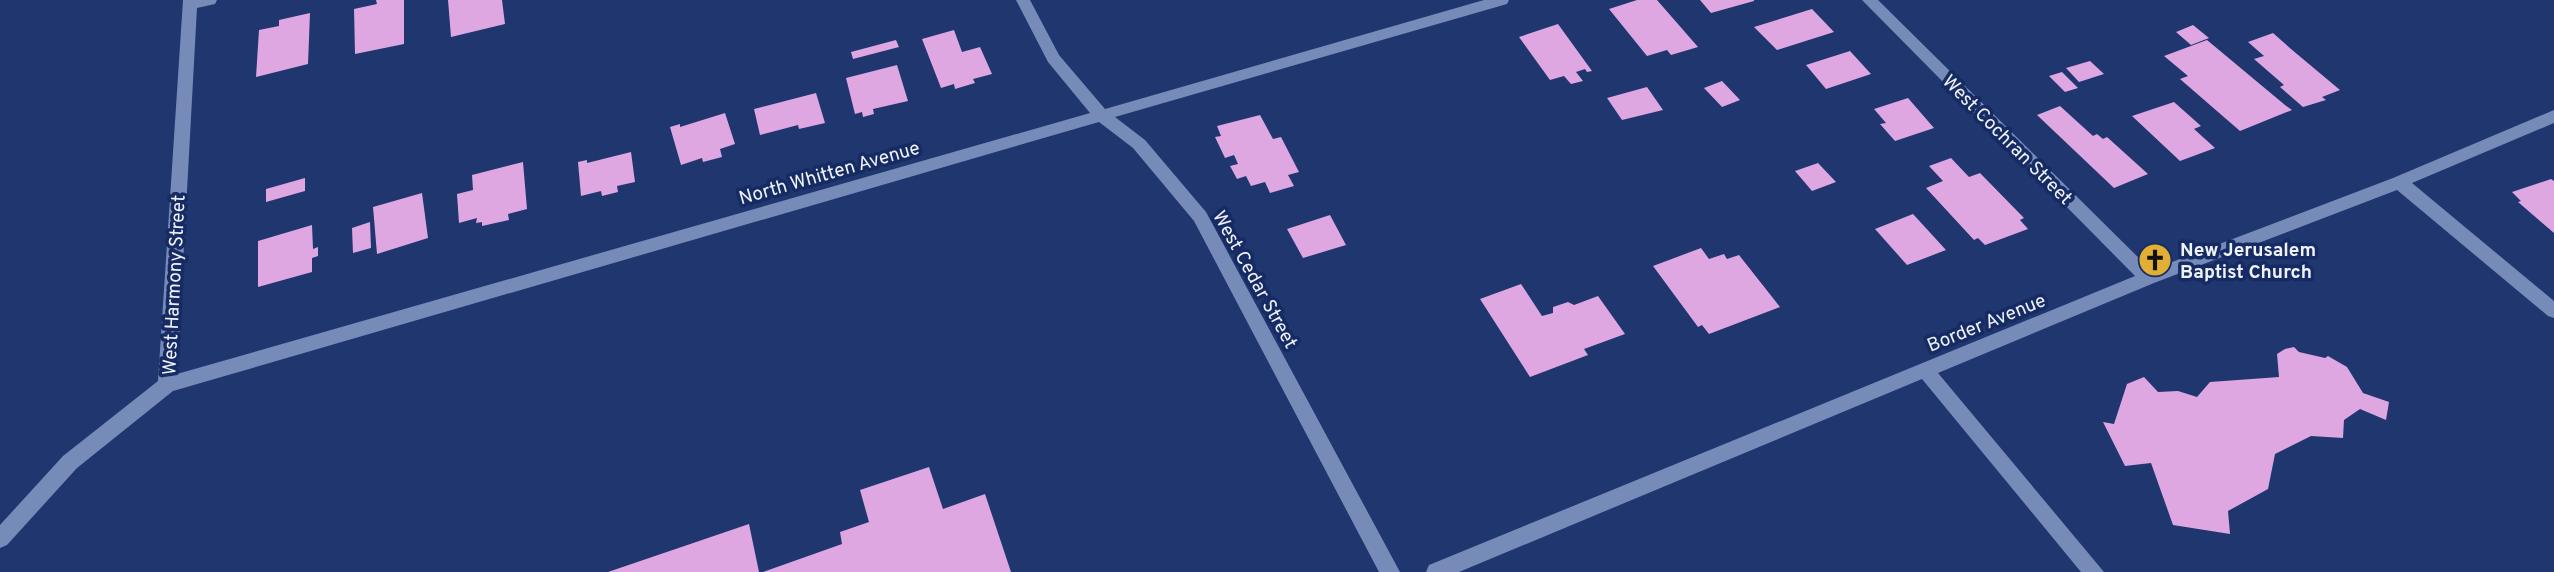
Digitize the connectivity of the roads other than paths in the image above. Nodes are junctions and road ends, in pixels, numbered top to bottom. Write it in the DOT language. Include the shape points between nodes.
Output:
graph roads {
  1 [pos="210,0"];
  2 [pos="1023,0"];
  3 [pos="1502,0"];
  4 [pos="1869,0"];
  5 [pos="190,2"];
  6 [pos="1102,116"];
  7 [pos="2554,116"];
  8 [pos="2399,182"];
  9 [pos="2148,278"];
  10 [pos="2554,312"];
  11 [pos="1925,370"];
  12 [pos="167,385"];
  13 [pos="0,539"];
  14 [pos="1390,572"];
  15 [pos="1436,572"];
  16 [pos="2094,572"];
  1 -- 5 [label="street"];
  2 -- 6 [label="street, West Cedar Street" via="1053,58"];
  3 -- 6 [label="street, North Whitten Avenue"];
  4 -- 9 [label="street, West Cochran Street"];
  5 -- 12 [label="street, West Harmony Street"];
  6 -- 12 [label="street, North Whitten Avenue"];
  6 -- 14 [label="street, West Cedar Street" via="1139,144 1200,218"];
  7 -- 8 [label="street, Border Avenue"];
  8 -- 9 [label="street, Border Avenue"];
  8 -- 10 [label="street"];
  9 -- 11 [label="street, Border Avenue"];
  11 -- 15 [label="street, Border Avenue"];
  11 -- 16 [label="street"];
  12 -- 13 [label="street, West Harmony Street" via="70,462"];
}
